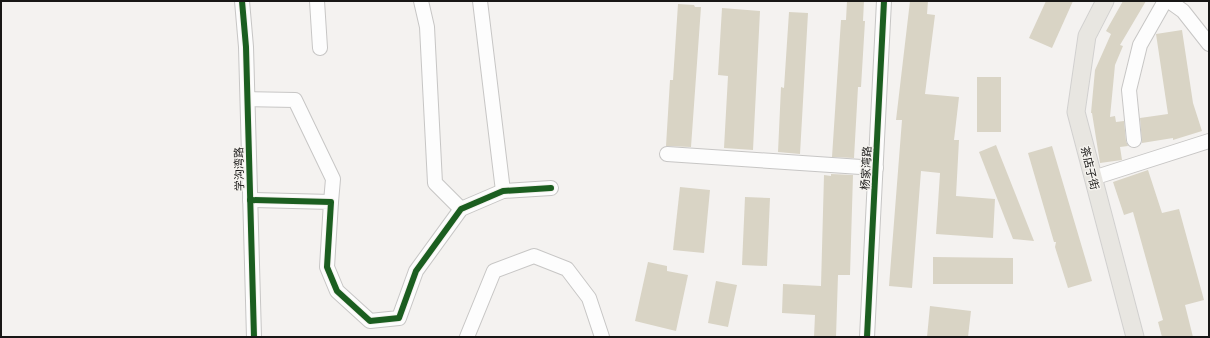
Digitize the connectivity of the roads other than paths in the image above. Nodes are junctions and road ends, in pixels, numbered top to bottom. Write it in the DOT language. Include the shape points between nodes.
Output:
graph roads {
  1 [pos="242,1"];
  2 [pos="317,1"];
  3 [pos="421,1"];
  4 [pos="480,1"];
  5 [pos="884,1"];
  6 [pos="1105,1"];
  7 [pos="1165,1"];
  8 [pos="1169,1"];
  9 [pos="1209,44"];
  10 [pos="320,48"];
  11 [pos="248,99"];
  12 [pos="1134,140"];
  13 [pos="1209,141"];
  14 [pos="667,154"];
  15 [pos="876,168"];
  16 [pos="1093,178"];
  17 [pos="551,188"];
  18 [pos="503,191"];
  19 [pos="250,200"];
  20 [pos="331,202"];
  21 [pos="462,209"];
  22 [pos="254,337"];
  23 [pos="467,337"];
  24 [pos="602,337"];
  25 [pos="867,337"];
  26 [pos="1135,337"];
  1 -- 11 [label="street, 学沟湾路"];
  2 -- 10 [label="street"];
  3 -- 21 [label="street" via="427,27 436,183"];
  4 -- 18 [label="street"];
  5 -- 15 [label="street, 杨家湾路"];
  6 -- 16 [label="main road, 茶店子街" via="1086,36 1076,112"];
  7 -- 12 [label="street" via="1140,45 1129,90"];
  8 -- 9 [label="street" via="1183,11"];
  11 -- 19 [label="street, 学沟湾路"];
  11 -- 20 [label="street" via="295,100 333,179"];
  13 -- 16 [label="street"];
  14 -- 15 [label="street"];
  15 -- 25 [label="street, 杨家湾路"];
  16 -- 26 [label="main road, 茶店子街"];
  17 -- 18 [label="street"];
  18 -- 21 [label="street"];
  19 -- 20 [label="street"];
  19 -- 22 [label="street, 学沟湾路"];
  20 -- 21 [label="street" via="327,267 337,291 370,321 399,318 416,271"];
  23 -- 24 [label="street" via="494,271 534,256 567,269 590,298"];
}
